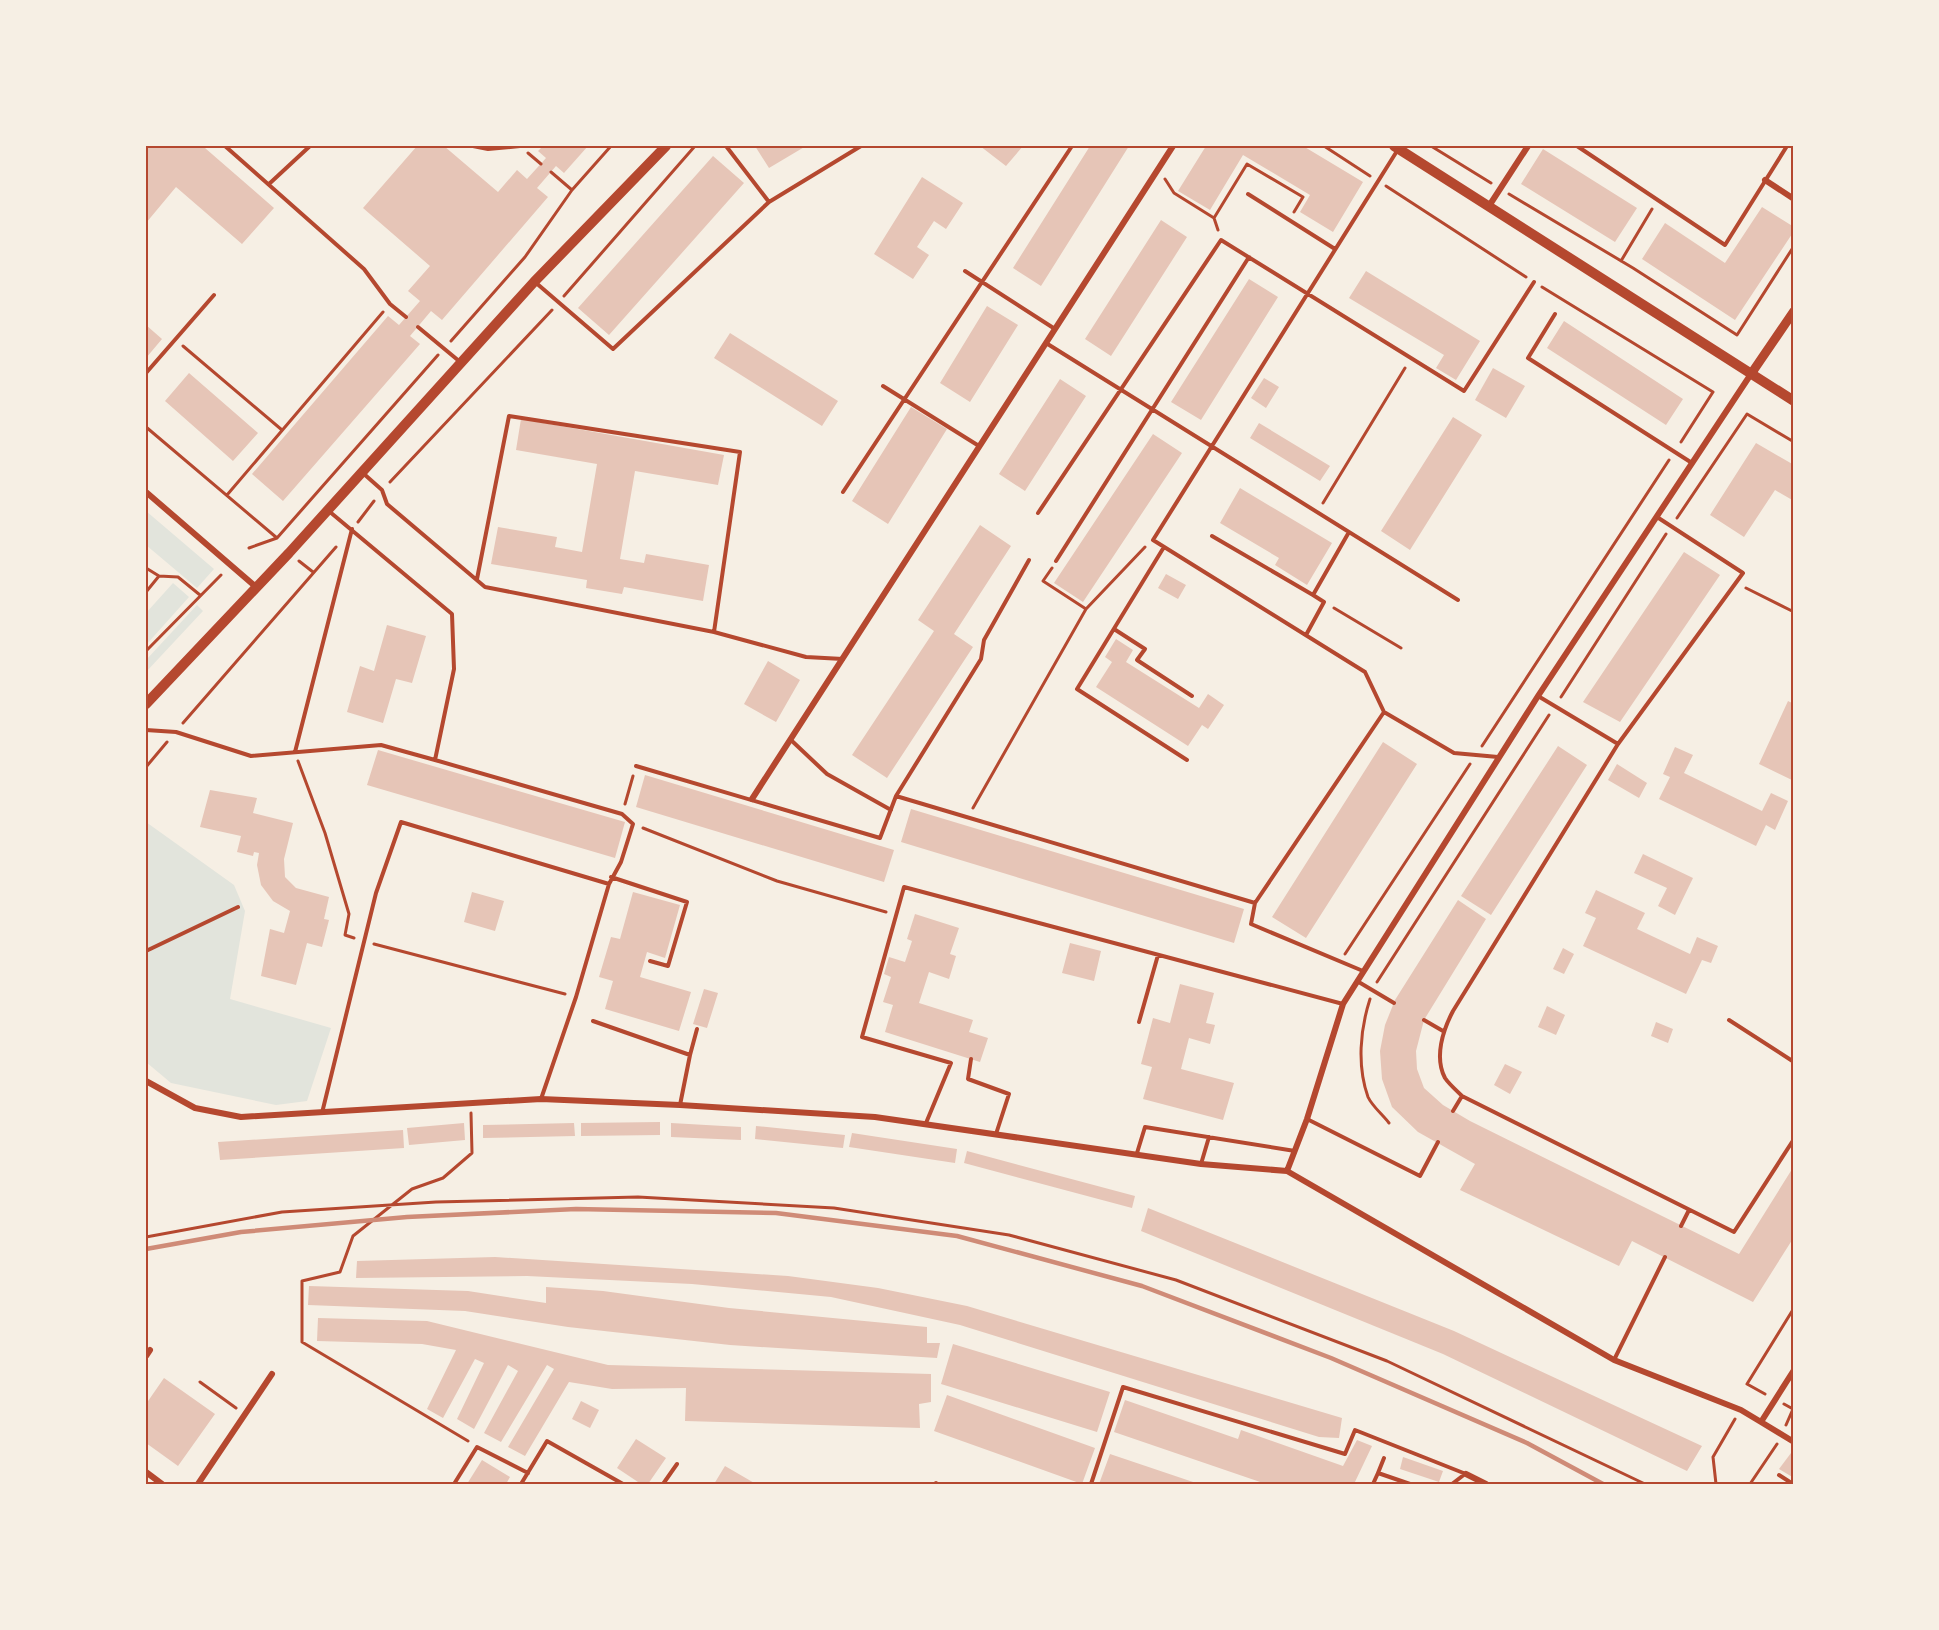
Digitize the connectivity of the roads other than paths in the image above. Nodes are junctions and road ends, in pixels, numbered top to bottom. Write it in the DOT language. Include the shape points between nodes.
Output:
graph roads {
  1 [pos="225,146"];
  2 [pos="310,146"];
  3 [pos="473,146"];
  4 [pos="520,146"];
  5 [pos="666,146"];
  6 [pos="726,146"];
  7 [pos="861,146"];
  8 [pos="1072,146"];
  9 [pos="1173,146"];
  10 [pos="1527,146"];
  11 [pos="1577,146"];
  12 [pos="1787,146"];
  13 [pos="1396,147"];
  14 [pos="1765,180"];
  15 [pos="269,184"];
  16 [pos="1248,194"];
  17 [pos="1794,199"];
  18 [pos="769,202"];
  19 [pos="1489,206"];
  20 [pos="1335,249"];
  21 [pos="1249,257"];
  22 [pos="964,271"];
  23 [pos="534,282"];
  24 [pos="982,282"];
  25 [pos="1534,282"];
  26 [pos="1308,292"];
  27 [pos="214,295"];
  28 [pos="1794,311"];
  29 [pos="1555,314"];
  30 [pos="406,317"];
  31 [pos="418,327"];
  32 [pos="1055,329"];
  33 [pos="1046,343"];
  34 [pos="461,363"];
  35 [pos="146,373"];
  36 [pos="1751,374"];
  37 [pos="883,386"];
  38 [pos="1120,388"];
  39 [pos="904,399"];
  40 [pos="1794,401"];
  41 [pos="1154,410"];
  42 [pos="980,446"];
  43 [pos="1211,446"];
  44 [pos="1693,464"];
  45 [pos="362,472"];
  46 [pos="146,492"];
  47 [pos="843,492"];
  48 [pos="327,509"];
  49 [pos="1038,513"];
  50 [pos="1657,517"];
  51 [pos="352,529"];
  52 [pos="1349,532"];
  53 [pos="1212,536"];
  54 [pos="1164,547"];
  55 [pos="1029,560"];
  56 [pos="1056,561"];
  57 [pos="477,579"];
  58 [pos="256,587"];
  59 [pos="1313,595"];
  60 [pos="1458,600"];
  61 [pos="1114,629"];
  62 [pos="714,632"];
  63 [pos="1306,635"];
  64 [pos="844,659"];
  65 [pos="1192,696"];
  66 [pos="1538,696"];
  67 [pos="146,704"];
  68 [pos="1384,712"];
  69 [pos="146,730"];
  70 [pos="792,741"];
  71 [pos="1618,744"];
  72 [pos="295,752"];
  73 [pos="1498,757"];
  74 [pos="435,760"];
  75 [pos="1187,760"];
  76 [pos="636,766"];
  77 [pos="896,796"];
  78 [pos="752,799"];
  79 [pos="891,810"];
  80 [pos="611,877"];
  81 [pos="609,884"];
  82 [pos="1255,903"];
  83 [pos="238,907"];
  84 [pos="146,951"];
  85 [pos="1158,955"];
  86 [pos="650,961"];
  87 [pos="1363,971"];
  88 [pos="1357,981"];
  89 [pos="1394,1003"];
  90 [pos="1343,1004"];
  91 [pos="1424,1020"];
  92 [pos="1729,1020"];
  93 [pos="593,1021"];
  94 [pos="1139,1022"];
  95 [pos="697,1029"];
  96 [pos="1443,1031"];
  97 [pos="690,1055"];
  98 [pos="971,1059"];
  99 [pos="1794,1062"];
  100 [pos="146,1081"];
  101 [pos="1462,1096"];
  102 [pos="540,1099"];
  103 [pos="680,1105"];
  104 [pos="1453,1111"];
  105 [pos="322,1113"];
  106 [pos="1307,1119"];
  107 [pos="926,1123"];
  108 [pos="996,1135"];
  109 [pos="1209,1137"];
  110 [pos="1794,1139"];
  111 [pos="1438,1142"];
  112 [pos="1296,1151"];
  113 [pos="1137,1153"];
  114 [pos="1201,1164"];
  115 [pos="1287,1172"];
  116 [pos="1689,1210"];
  117 [pos="1681,1226"];
  118 [pos="1665,1257"];
  119 [pos="1614,1360"];
  120 [pos="1794,1370"];
  121 [pos="272,1374"];
  122 [pos="1761,1422"];
  123 [pos="1794,1442"];
  124 [pos="1384,1458"];
  125 [pos="677,1464"];
  126 [pos="146,1472"];
  127 [pos="528,1473"];
  128 [pos="1378,1473"];
  129 [pos="1466,1474"];
  130 [pos="1779,1475"];
  131 [pos="162,1485"];
  132 [pos="198,1485"];
  133 [pos="454,1485"];
  134 [pos="521,1485"];
  135 [pos="623,1485"];
  136 [pos="663,1485"];
  137 [pos="1091,1485"];
  138 [pos="1373,1485"];
  139 [pos="1410,1485"];
  140 [pos="1452,1485"];
  141 [pos="1486,1485"];
  142 [pos="1793,1485"];
  1 -- 15 [label="lane"];
  2 -- 15 [label="lane"];
  3 -- 4 [label="lane"];
  5 -- 23 [label="main road"];
  6 -- 18 [label="lane"];
  7 -- 18 [label="lane"];
  8 -- 24 [label="lane"];
  9 -- 32 [label="street"];
  10 -- 19 [label="street"];
  11 -- 14 [label="lane" via="1725,245"];
  12 -- 14 [label="lane"];
  13 -- 19 [label="main road"];
  13 -- 20 [label="lane"];
  14 -- 17 [label="street"];
  15 -- 30 [label="lane" via="364,269 390,304"];
  16 -- 20 [label="lane"];
  18 -- 23 [label="lane" via="613,349"];
  19 -- 36 [label="main road"];
  20 -- 26 [label="lane"];
  21 -- 26 [label="lane"];
  21 -- 38 [label="lane" via="1221,240"];
  21 -- 41 [label="lane"];
  22 -- 24 [label="lane"];
  23 -- 34 [label="main road"];
  24 -- 32 [label="lane"];
  24 -- 39 [label="lane"];
  25 -- 26 [label="lane" via="1464,391"];
  26 -- 43 [label="lane"];
  27 -- 35 [label="lane"];
  28 -- 36 [label="street"];
  29 -- 44 [label="lane" via="1528,358"];
  31 -- 34 [label="lane"];
  32 -- 33 [label="street"];
  33 -- 38 [label="lane"];
  33 -- 42 [label="street"];
  34 -- 45 [label="main road"];
  36 -- 40 [label="main road"];
  36 -- 44 [label="street"];
  37 -- 39 [label="lane"];
  38 -- 41 [label="lane"];
  38 -- 49 [label="lane"];
  39 -- 42 [label="lane"];
  39 -- 47 [label="lane"];
  41 -- 43 [label="lane"];
  41 -- 56 [label="lane"];
  42 -- 64 [label="street"];
  43 -- 52 [label="lane"];
  43 -- 54 [label="lane" via="1153,540"];
  44 -- 50 [label="street"];
  45 -- 48 [label="main road"];
  45 -- 57 [label="lane" via="382,490 387,504"];
  46 -- 58 [label="street"];
  48 -- 51 [label="lane"];
  48 -- 58 [label="main road"];
  50 -- 66 [label="street"];
  50 -- 71 [label="lane" via="1743,573"];
  51 -- 72 [label="lane"];
  51 -- 74 [label="lane" via="452,614 454,669"];
  52 -- 59 [label="lane"];
  52 -- 60 [label="lane"];
  53 -- 59 [label="lane"];
  54 -- 61 [label="lane"];
  54 -- 63 [label="lane"];
  55 -- 77 [label="lane" via="984,639 981,659"];
  57 -- 62 [label="lane" via="485,587"];
  57 -- 62 [label="lane" via="509,416 740,452"];
  58 -- 67 [label="main road"];
  59 -- 63 [label="lane" via="1324,602"];
  61 -- 65 [label="lane" via="1145,649 1137,660"];
  61 -- 75 [label="lane" via="1077,689"];
  62 -- 64 [label="lane" via="806,657"];
  63 -- 68 [label="lane" via="1365,672"];
  64 -- 70 [label="street"];
  66 -- 71 [label="lane"];
  66 -- 73 [label="street"];
  68 -- 73 [label="lane" via="1454,753"];
  68 -- 82 [label="lane"];
  69 -- 72 [label="lane" via="176,732 251,756"];
  70 -- 78 [label="street"];
  70 -- 79 [label="lane" via="827,774"];
  71 -- 96 [label="lane"];
  72 -- 74 [label="lane" via="381,745"];
  73 -- 87 [label="street"];
  74 -- 80 [label="lane" via="622,814 633,825 621,862"];
  76 -- 78 [label="lane"];
  77 -- 79 [label="lane"];
  77 -- 82 [label="lane"];
  78 -- 79 [label="lane" via="880,838"];
  80 -- 81 [label="lane"];
  80 -- 86 [label="lane" via="687,902 668,966"];
  81 -- 102 [label="lane" via="576,997"];
  81 -- 105 [label="lane" via="401,822 376,893"];
  82 -- 87 [label="lane" via="1251,924"];
  83 -- 84 [label="lane"];
  85 -- 90 [label="lane"];
  85 -- 94 [label="lane"];
  85 -- 107 [label="lane" via="904,887 862,1037 951,1063"];
  87 -- 88 [label="street"];
  88 -- 89 [label="lane"];
  88 -- 90 [label="street"];
  90 -- 106 [label="street"];
  91 -- 96 [label="lane"];
  92 -- 99 [label="lane"];
  93 -- 97 [label="lane"];
  95 -- 97 [label="lane"];
  96 -- 101 [label="lane" via="1445,1077"];
  97 -- 103 [label="lane"];
  98 -- 108 [label="lane" via="968,1079 1009,1094"];
  100 -- 105 [label="street" via="195,1108 241,1117"];
  101 -- 104 [label="lane"];
  101 -- 116 [label="lane"];
  102 -- 103 [label="street"];
  102 -- 105 [label="street"];
  103 -- 107 [label="street"];
  106 -- 111 [label="lane" via="1420,1176"];
  106 -- 112 [label="street"];
  107 -- 108 [label="street"];
  108 -- 113 [label="street"];
  109 -- 112 [label="lane"];
  109 -- 113 [label="lane" via="1145,1127"];
  109 -- 114 [label="lane"];
  110 -- 116 [label="lane" via="1734,1232"];
  112 -- 115 [label="street"];
  113 -- 114 [label="street"];
  114 -- 115 [label="street"];
  115 -- 119 [label="street"];
  116 -- 117 [label="lane"];
  118 -- 119 [label="lane"];
  119 -- 122 [label="street" via="1741,1410"];
  120 -- 122 [label="street"];
  121 -- 132 [label="street"];
  122 -- 123 [label="street"];
  124 -- 128 [label="lane"];
  125 -- 136 [label="lane"];
  126 -- 131 [label="street"];
  127 -- 133 [label="lane" via="477,1447"];
  127 -- 134 [label="lane"];
  127 -- 135 [label="lane" via="547,1441"];
  128 -- 138 [label="lane"];
  128 -- 139 [label="lane"];
  129 -- 137 [label="lane" via="1355,1430 1345,1454 1123,1388"];
  129 -- 140 [label="lane"];
  129 -- 141 [label="street"];
  130 -- 142 [label="lane"];
}
